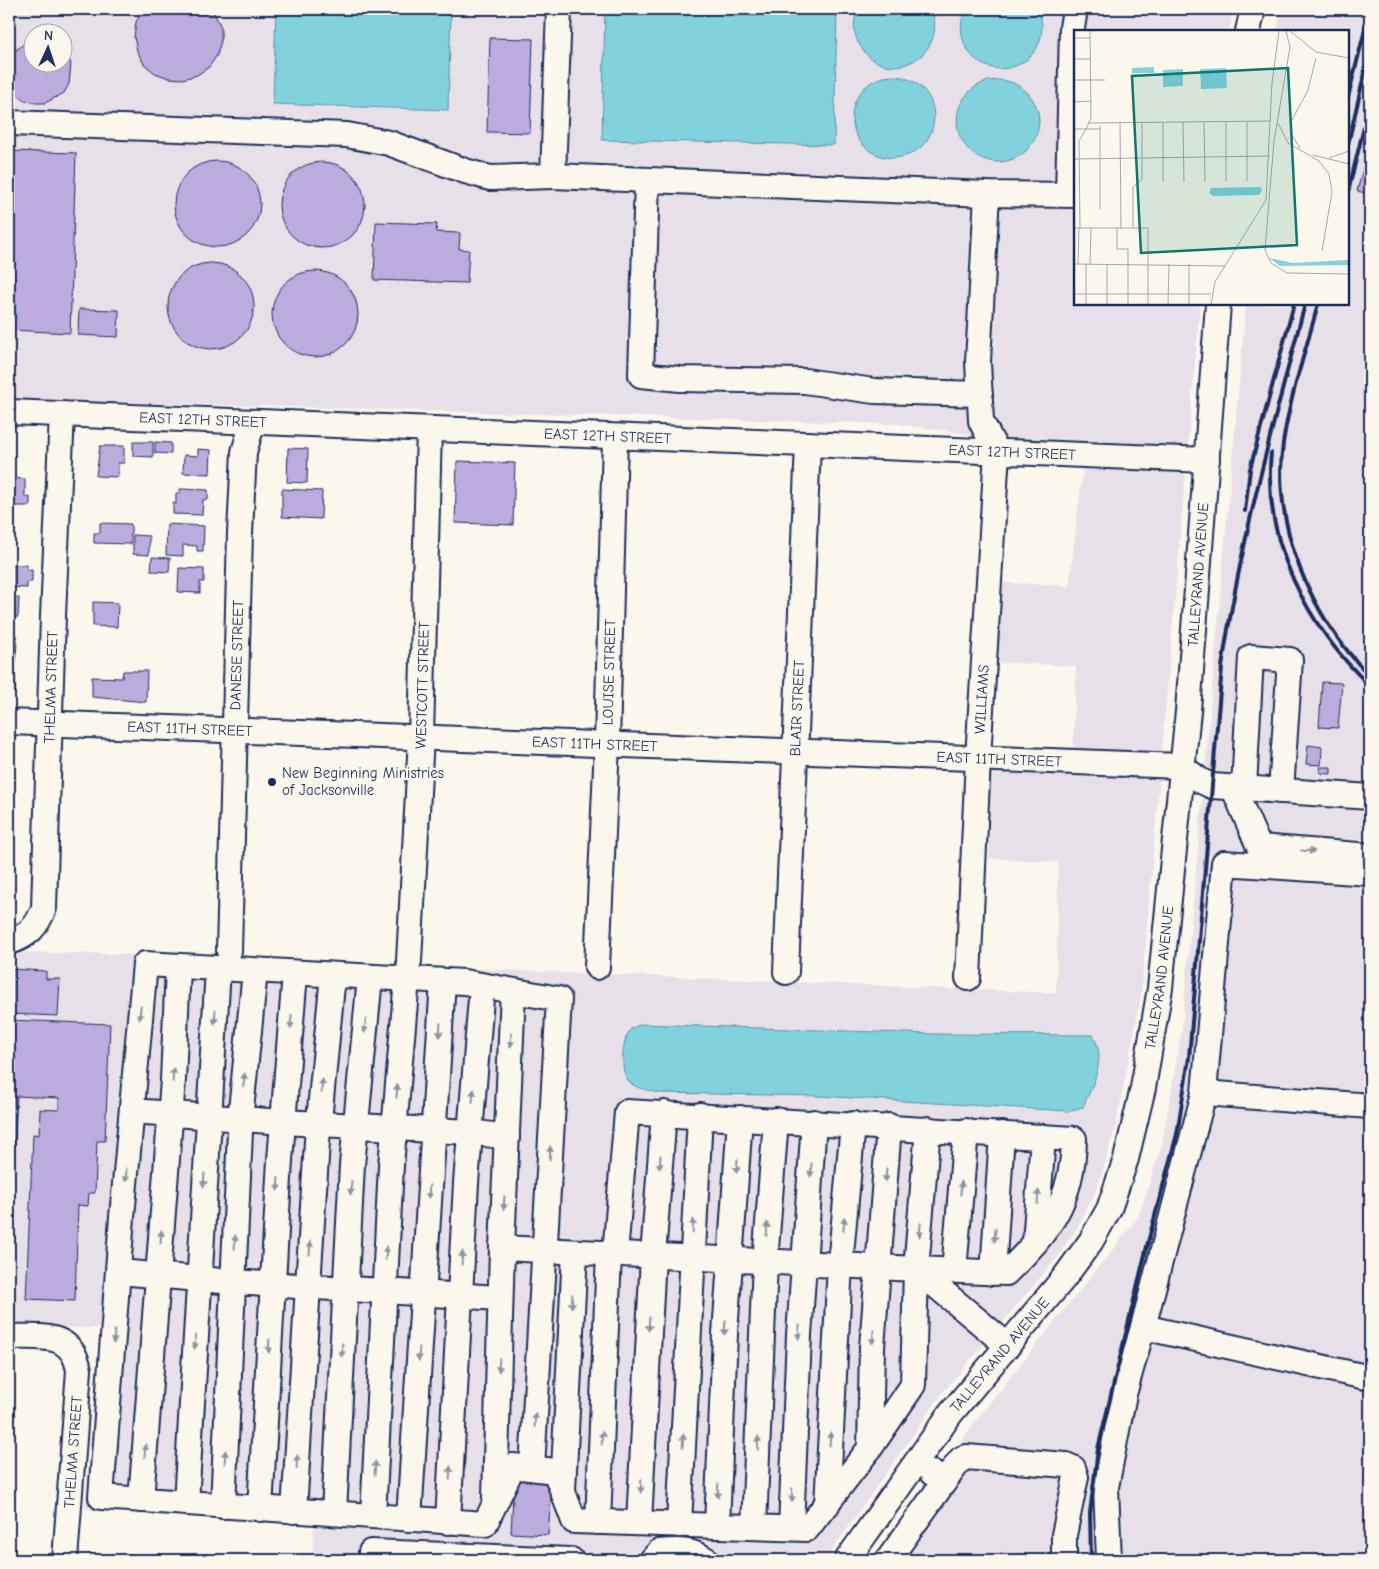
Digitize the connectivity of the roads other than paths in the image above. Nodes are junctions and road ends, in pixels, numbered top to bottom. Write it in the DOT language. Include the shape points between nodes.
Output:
graph roads {
  1 [pos="559,9"];
  2 [pos="1075,9"];
  3 [pos="1252,9"];
  4 [pos="1248,30"];
  5 [pos="9,123"];
  6 [pos="553,176"];
  7 [pos="647,180"];
  8 [pos="987,194"];
  9 [pos="1071,195"];
  10 [pos="1218,305"];
  11 [pos="980,394"];
  12 [pos="9,412"];
  13 [pos="62,414"];
  14 [pos="253,422"];
  15 [pos="429,429"];
  16 [pos="615,436"];
  17 [pos="808,444"];
  18 [pos="997,452"];
  19 [pos="1207,460"];
  20 [pos="9,722"];
  21 [pos="51,723"];
  22 [pos="236,729"];
  23 [pos="421,737"];
  24 [pos="607,744"];
  25 [pos="796,751"];
  26 [pos="978,758"];
  27 [pos="1181,766"];
  28 [pos="1370,786"];
  29 [pos="1238,788"];
  30 [pos="1280,791"];
  31 [pos="1331,794"];
  32 [pos="1370,798"];
  33 [pos="1370,856"];
  34 [pos="1370,872"];
  35 [pos="9,942"];
  36 [pos="223,960"];
  37 [pos="178,967"];
  38 [pos="598,967"];
  39 [pos="408,970"];
  40 [pos="255,971"];
  41 [pos="786,972"];
  42 [pos="295,973"];
  43 [pos="333,975"];
  44 [pos="370,977"];
  45 [pos="968,978"];
  46 [pos="443,981"];
  47 [pos="482,986"];
  48 [pos="513,992"];
  49 [pos="1204,1093"];
  50 [pos="1370,1106"];
  51 [pos="132,1111"];
  52 [pos="170,1113"];
  53 [pos="664,1114"];
  54 [pos="208,1115"];
  55 [pos="700,1115"];
  56 [pos="241,1118"];
  57 [pos="740,1118"];
  58 [pos="776,1120"];
  59 [pos="283,1122"];
  60 [pos="814,1122"];
  61 [pos="319,1123"];
  62 [pos="853,1124"];
  63 [pos="356,1125"];
  64 [pos="889,1126"];
  65 [pos="394,1129"];
  66 [pos="928,1129"];
  67 [pos="433,1130"];
  68 [pos="470,1132"];
  69 [pos="966,1132"];
  70 [pos="1002,1134"];
  71 [pos="507,1137"];
  72 [pos="1043,1137"];
  73 [pos="1035,1245"];
  74 [pos="502,1248"];
  75 [pos="545,1250"];
  76 [pos="574,1252"];
  77 [pos="612,1254"];
  78 [pos="653,1256"];
  79 [pos="691,1258"];
  80 [pos="731,1260"];
  81 [pos="765,1262"];
  82 [pos="804,1263"];
  83 [pos="840,1265"];
  84 [pos="879,1268"];
  85 [pos="916,1269"];
  86 [pos="954,1271"];
  87 [pos="120,1272"];
  88 [pos="993,1273"];
  89 [pos="158,1275"];
  90 [pos="199,1279"];
  91 [pos="233,1282"];
  92 [pos="273,1284"];
  93 [pos="308,1287"];
  94 [pos="345,1289"];
  95 [pos="384,1291"];
  96 [pos="422,1294"];
  97 [pos="460,1296"];
  98 [pos="500,1298"];
  99 [pos="1143,1327"];
  100 [pos="9,1337"];
  101 [pos="1008,1346"];
  102 [pos="1370,1378"];
  103 [pos="870,1448"];
  104 [pos="916,1462"];
  105 [pos="532,1468"];
  106 [pos="944,1482"];
  107 [pos="563,1491"];
  108 [pos="141,1500"];
  109 [pos="186,1503"];
  110 [pos="495,1504"];
  111 [pos="826,1505"];
  112 [pos="223,1506"];
  113 [pos="260,1508"];
  114 [pos="294,1511"];
  115 [pos="334,1514"];
  116 [pos="373,1516"];
  117 [pos="409,1519"];
  118 [pos="448,1522"];
  119 [pos="598,1522"];
  120 [pos="639,1523"];
  121 [pos="679,1524"];
  122 [pos="717,1526"];
  123 [pos="754,1527"];
  124 [pos="791,1528"];
  125 [pos="371,1552"];
  126 [pos="65,1560"];
  127 [pos="571,1560"];
  128 [pos="652,1560"];
  129 [pos="707,1560"];
  130 [pos="847,1560"];
  131 [pos="888,1560"];
  132 [pos="1064,1560"];
  133 [pos="1109,1560"];
  1 -- 6 [label="street"];
  2 -- 9 [label="street" via="1072,28"];
  3 -- 4 [label="street"];
  5 -- 6 [label="street" via="347,135 388,142 465,172 490,178"];
  6 -- 7 [label="street"];
  7 -- 8 [label="street"];
  7 -- 11 [label="street" via="641,375 680,379 805,381 874,391"];
  8 -- 9 [label="street"];
  8 -- 11 [label="street" via="978,362"];
  10 -- 19 [label="street, TALLEYRAND AVENUE"];
  11 -- 18 [label="street" via="981,421"];
  12 -- 13 [label="street, EAST 12TH STREET"];
  13 -- 14 [label="street, EAST 12TH STREET"];
  13 -- 21 [label="street, THELMA STREET"];
  14 -- 15 [label="street, EAST 12TH STREET"];
  14 -- 22 [label="street, DANESE STREET" via="244,452"];
  15 -- 16 [label="street, EAST 12TH STREET"];
  15 -- 23 [label="street, WESTCOTT STREET"];
  16 -- 17 [label="street, EAST 12TH STREET"];
  16 -- 24 [label="street, LOUISE STREET"];
  17 -- 18 [label="street, EAST 12TH STREET"];
  17 -- 25 [label="street, BLAIR STREET"];
  18 -- 19 [label="street, EAST 12TH STREET"];
  18 -- 26 [label="street, WILLIAMS"];
  19 -- 27 [label="street, TALLEYRAND AVENUE"];
  20 -- 21 [label="street, EAST 11TH STREET"];
  21 -- 22 [label="street, EAST 11TH STREET"];
  21 -- 35 [label="street, THELMA STREET" via="44,908 38,924 26,936"];
  22 -- 23 [label="street, EAST 11TH STREET"];
  22 -- 36 [label="street, DANESE STREET"];
  23 -- 24 [label="street, EAST 11TH STREET"];
  23 -- 39 [label="street, WESTCOTT STREET"];
  24 -- 25 [label="street, EAST 11TH STREET"];
  24 -- 38 [label="street, LOUISE STREET"];
  25 -- 26 [label="street, EAST 11TH STREET"];
  25 -- 41 [label="street, BLAIR STREET"];
  26 -- 27 [label="street, EAST 11TH STREET"];
  26 -- 45 [label="street, WILLIAMS"];
  27 -- 29 [label="street" via="1207,783"];
  27 -- 101 [label="street, TALLEYRAND AVENUE" via="1160,988 1143,1088 1126,1158 1109,1209 1091,1241"];
  28 -- 31 [label="street"];
  29 -- 30 [label="street"];
  29 -- 30 [label="street" via="1251,657 1290,660"];
  29 -- 33 [label="street, one-way" via="1259,848"];
  30 -- 31 [label="street"];
  31 -- 32 [label="street"];
  34 -- 49 [label="street" via="1224,863"];
  36 -- 37 [label="street"];
  36 -- 40 [label="street"];
  36 -- 54 [label="street, DANESE STREET, one-way"];
  37 -- 51 [label="street, one-way" via="145,964"];
  52 -- 37 [label="street, one-way"];
  39 -- 44 [label="street"];
  39 -- 46 [label="street"];
  65 -- 39 [label="street, WESTCOTT STREET, one-way"];
  40 -- 42 [label="street"];
  56 -- 40 [label="street, one-way"];
  42 -- 43 [label="street"];
  42 -- 59 [label="street, one-way"];
  43 -- 44 [label="street"];
  61 -- 43 [label="street, one-way"];
  44 -- 63 [label="street, one-way"];
  46 -- 47 [label="street"];
  46 -- 67 [label="street, one-way"];
  47 -- 48 [label="street"];
  68 -- 47 [label="street, one-way"];
  48 -- 71 [label="street, one-way"];
  75 -- 48 [label="street, one-way" via="559,999"];
  49 -- 50 [label="street"];
  49 -- 99 [label="street"];
  51 -- 52 [label="street"];
  51 -- 87 [label="street, one-way"];
  52 -- 54 [label="street"];
  89 -- 52 [label="street, one-way"];
  53 -- 55 [label="street"];
  53 -- 77 [label="street" via="627,1112"];
  53 -- 78 [label="street, one-way"];
  54 -- 56 [label="street"];
  54 -- 90 [label="street, DANESE STREET, one-way"];
  55 -- 57 [label="street"];
  79 -- 55 [label="street, one-way"];
  56 -- 59 [label="street"];
  91 -- 56 [label="street, one-way"];
  57 -- 58 [label="street"];
  57 -- 80 [label="street, one-way"];
  58 -- 60 [label="street"];
  81 -- 58 [label="street, one-way"];
  59 -- 61 [label="street"];
  59 -- 92 [label="street, one-way"];
  60 -- 62 [label="street"];
  60 -- 82 [label="street, one-way"];
  61 -- 63 [label="street"];
  93 -- 61 [label="street, one-way"];
  62 -- 64 [label="street"];
  83 -- 62 [label="street, one-way"];
  63 -- 65 [label="street"];
  63 -- 94 [label="street, one-way"];
  64 -- 66 [label="street"];
  64 -- 84 [label="street, one-way"];
  65 -- 67 [label="street"];
  95 -- 65 [label="street, WESTCOTT STREET, one-way"];
  66 -- 69 [label="street"];
  66 -- 85 [label="street, one-way"];
  67 -- 68 [label="street"];
  67 -- 96 [label="street, one-way"];
  68 -- 71 [label="street"];
  97 -- 68 [label="street, one-way"];
  69 -- 70 [label="street"];
  86 -- 69 [label="street, one-way"];
  70 -- 72 [label="street"];
  70 -- 88 [label="street, one-way"];
  71 -- 74 [label="street, one-way"];
  73 -- 72 [label="street, one-way"];
  72 -- 73 [label="street" via="1074,1139 1073,1163 1064,1198"];
  73 -- 88 [label="street" via="1006,1273"];
  74 -- 75 [label="street"];
  74 -- 98 [label="street"];
  75 -- 76 [label="street"];
  105 -- 75 [label="street, one-way"];
  76 -- 77 [label="street"];
  76 -- 107 [label="street, one-way"];
  77 -- 78 [label="street"];
  119 -- 77 [label="street, one-way"];
  78 -- 79 [label="street"];
  78 -- 120 [label="street, one-way"];
  79 -- 80 [label="street"];
  121 -- 79 [label="street, one-way"];
  80 -- 81 [label="street"];
  80 -- 122 [label="street, one-way"];
  81 -- 82 [label="street"];
  123 -- 81 [label="street, one-way"];
  82 -- 83 [label="street"];
  82 -- 124 [label="street, one-way"];
  83 -- 84 [label="street"];
  111 -- 83 [label="street, one-way"];
  84 -- 85 [label="street"];
  84 -- 103 [label="street, one-way" via="872,1348"];
  85 -- 86 [label="street"];
  85 -- 101 [label="street"];
  85 -- 103 [label="street" via="913,1384"];
  86 -- 88 [label="street"];
  87 -- 89 [label="street"];
  87 -- 108 [label="street, one-way" via="101,1497"];
  89 -- 90 [label="street"];
  108 -- 89 [label="street, one-way"];
  90 -- 91 [label="street"];
  90 -- 109 [label="street, DANESE STREET, one-way"];
  91 -- 92 [label="street"];
  112 -- 91 [label="street, one-way"];
  92 -- 93 [label="street"];
  92 -- 113 [label="street, one-way"];
  93 -- 94 [label="street"];
  114 -- 93 [label="street, one-way"];
  94 -- 95 [label="street"];
  94 -- 115 [label="street, one-way"];
  95 -- 96 [label="street"];
  116 -- 95 [label="street, WESTCOTT STREET, one-way"];
  96 -- 97 [label="street"];
  96 -- 117 [label="street, one-way"];
  97 -- 98 [label="street"];
  118 -- 97 [label="street, one-way"];
  98 -- 110 [label="street, one-way"];
  99 -- 102 [label="street"];
  99 -- 133 [label="street" via="1124,1394 1106,1487"];
  100 -- 126 [label="street, THELMA STREET" via="58,1340 70,1346 77,1357 79,1370"];
  101 -- 104 [label="street, TALLEYRAND AVENUE"];
  103 -- 111 [label="street"];
  104 -- 106 [label="street"];
  104 -- 130 [label="street, TALLEYRAND AVENUE"];
  105 -- 107 [label="street" via="555,1472"];
  105 -- 110 [label="street" via="513,1466"];
  106 -- 131 [label="street"];
  106 -- 132 [label="street" via="966,1457 1073,1468 1076,1477 1064,1535"];
  107 -- 119 [label="street" via="574,1521"];
  108 -- 109 [label="street"];
  109 -- 112 [label="street"];
  110 -- 118 [label="street" via="485,1524"];
  111 -- 124 [label="street" via="807,1529"];
  112 -- 113 [label="street"];
  113 -- 114 [label="street"];
  114 -- 115 [label="street"];
  115 -- 116 [label="street"];
  116 -- 117 [label="street"];
  117 -- 118 [label="street"];
  119 -- 120 [label="street"];
  120 -- 121 [label="street"];
  121 -- 122 [label="street"];
  122 -- 123 [label="street"];
  123 -- 124 [label="street"];
  125 -- 127 [label="street"];
  128 -- 129 [label="street" via="660,1552 677,1551 694,1552"];
}
